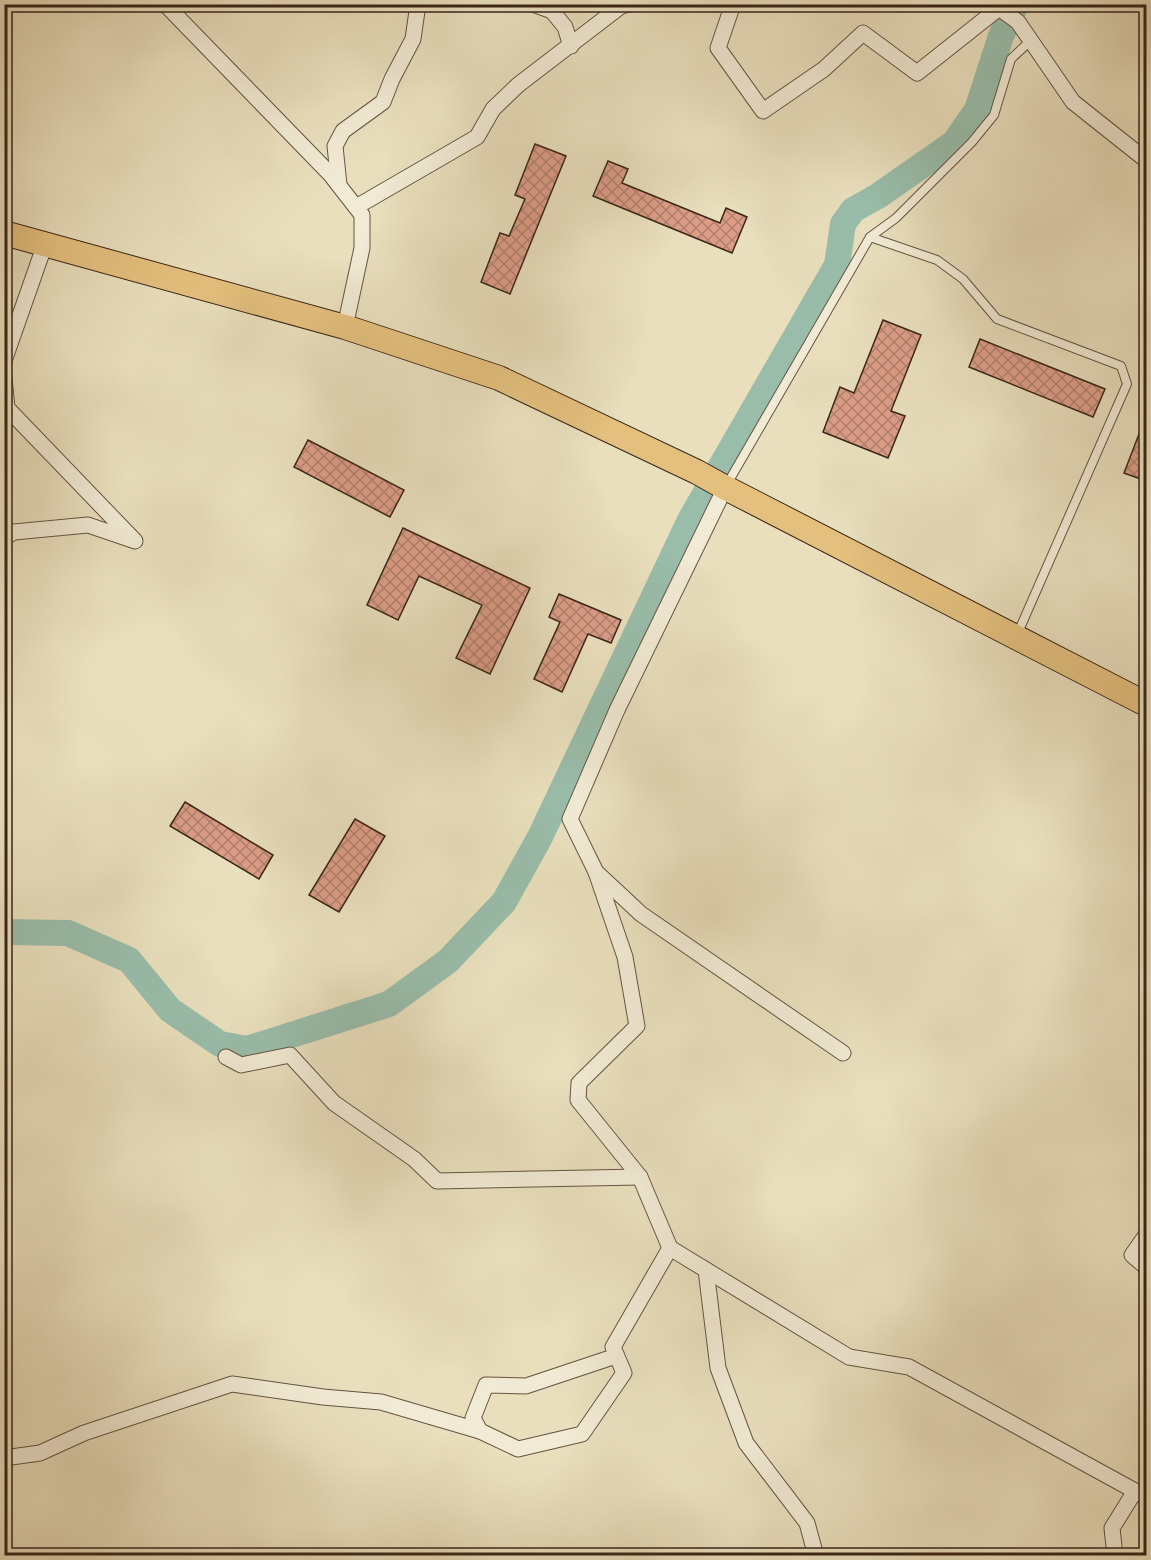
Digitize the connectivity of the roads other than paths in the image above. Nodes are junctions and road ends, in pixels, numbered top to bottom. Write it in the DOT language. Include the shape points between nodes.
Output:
graph roads {
  1 [pos="165,4"];
  2 [pos="418,4"];
  3 [pos="533,4"];
  4 [pos="629,4"];
  5 [pos="733,4"];
  6 [pos="999,6"];
  7 [pos="1030,41"];
  8 [pos="571,46"];
  9 [pos="1146,160"];
  10 [pos="339,185"];
  11 [pos="356,207"];
  12 [pos="4,233"];
  13 [pos="870,237"];
  14 [pos="45,244"];
  15 [pos="345,327"];
  16 [pos="4,361"];
  17 [pos="4,378"];
  18 [pos="725,487"];
  19 [pos="4,538"];
  20 [pos="1016,637"];
  21 [pos="1146,704"];
  22 [pos="597,872"];
  23 [pos="843,1053"];
  24 [pos="226,1057"];
  25 [pos="640,1177"];
  26 [pos="1146,1235"];
  27 [pos="670,1248"];
  28 [pos="1146,1267"];
  29 [pos="706,1270"];
  30 [pos="616,1356"];
  31 [pos="480,1431"];
  32 [pos="4,1458"];
  33 [pos="1143,1491"];
  34 [pos="816,1556"];
  35 [pos="1115,1556"];
  1 -- 10 [label="street"];
  2 -- 10 [label="street" via="413,39 383,102 343,132 335,146"];
  3 -- 8 [label="street" via="552,11 565,27"];
  4 -- 8 [label="street" via="621,6"];
  5 -- 6 [label="street" via="718,48 763,111 824,69 863,33 917,73"];
  6 -- 7 [label="street" via="1018,22"];
  7 -- 9 [label="street" via="1073,102"];
  7 -- 13 [label="lane" via="1011,59 994,115 972,142 896,218"];
  8 -- 11 [label="street" via="518,85 493,109 477,136"];
  10 -- 11 [label="street"];
  11 -- 15 [label="street" via="362,215 362,248"];
  12 -- 14 [label="main road"];
  13 -- 18 [label="lane"];
  13 -- 20 [label="lane" via="937,260 963,279 997,319 1121,366 1126,384"];
  14 -- 15 [label="main road"];
  14 -- 16 [label="street"];
  15 -- 18 [label="main road" via="499,378"];
  17 -- 19 [label="street" via="7,408 135,541 88,525 14,532"];
  18 -- 20 [label="main road"];
  18 -- 22 [label="street" via="617,710 570,819"];
  20 -- 21 [label="main road"];
  22 -- 23 [label="street" via="640,914"];
  22 -- 25 [label="street" via="625,957 637,1026 579,1083 578,1100"];
  24 -- 25 [label="street" via="241,1065 290,1055 334,1103 414,1159 437,1180"];
  25 -- 27 [label="street"];
  26 -- 28 [label="street" via="1132,1255"];
  27 -- 29 [label="street"];
  27 -- 30 [label="street" via="612,1347"];
  29 -- 33 [label="street" via="849,1357 909,1367"];
  29 -- 34 [label="street" via="718,1368 746,1443 807,1522"];
  30 -- 31 [label="street" via="526,1386 486,1385 473,1418"];
  30 -- 31 [label="street" via="624,1373 582,1434 518,1449"];
  31 -- 32 [label="street" via="381,1402 232,1384 84,1432 40,1453"];
  33 -- 35 [label="street" via="1112,1528"];
}
